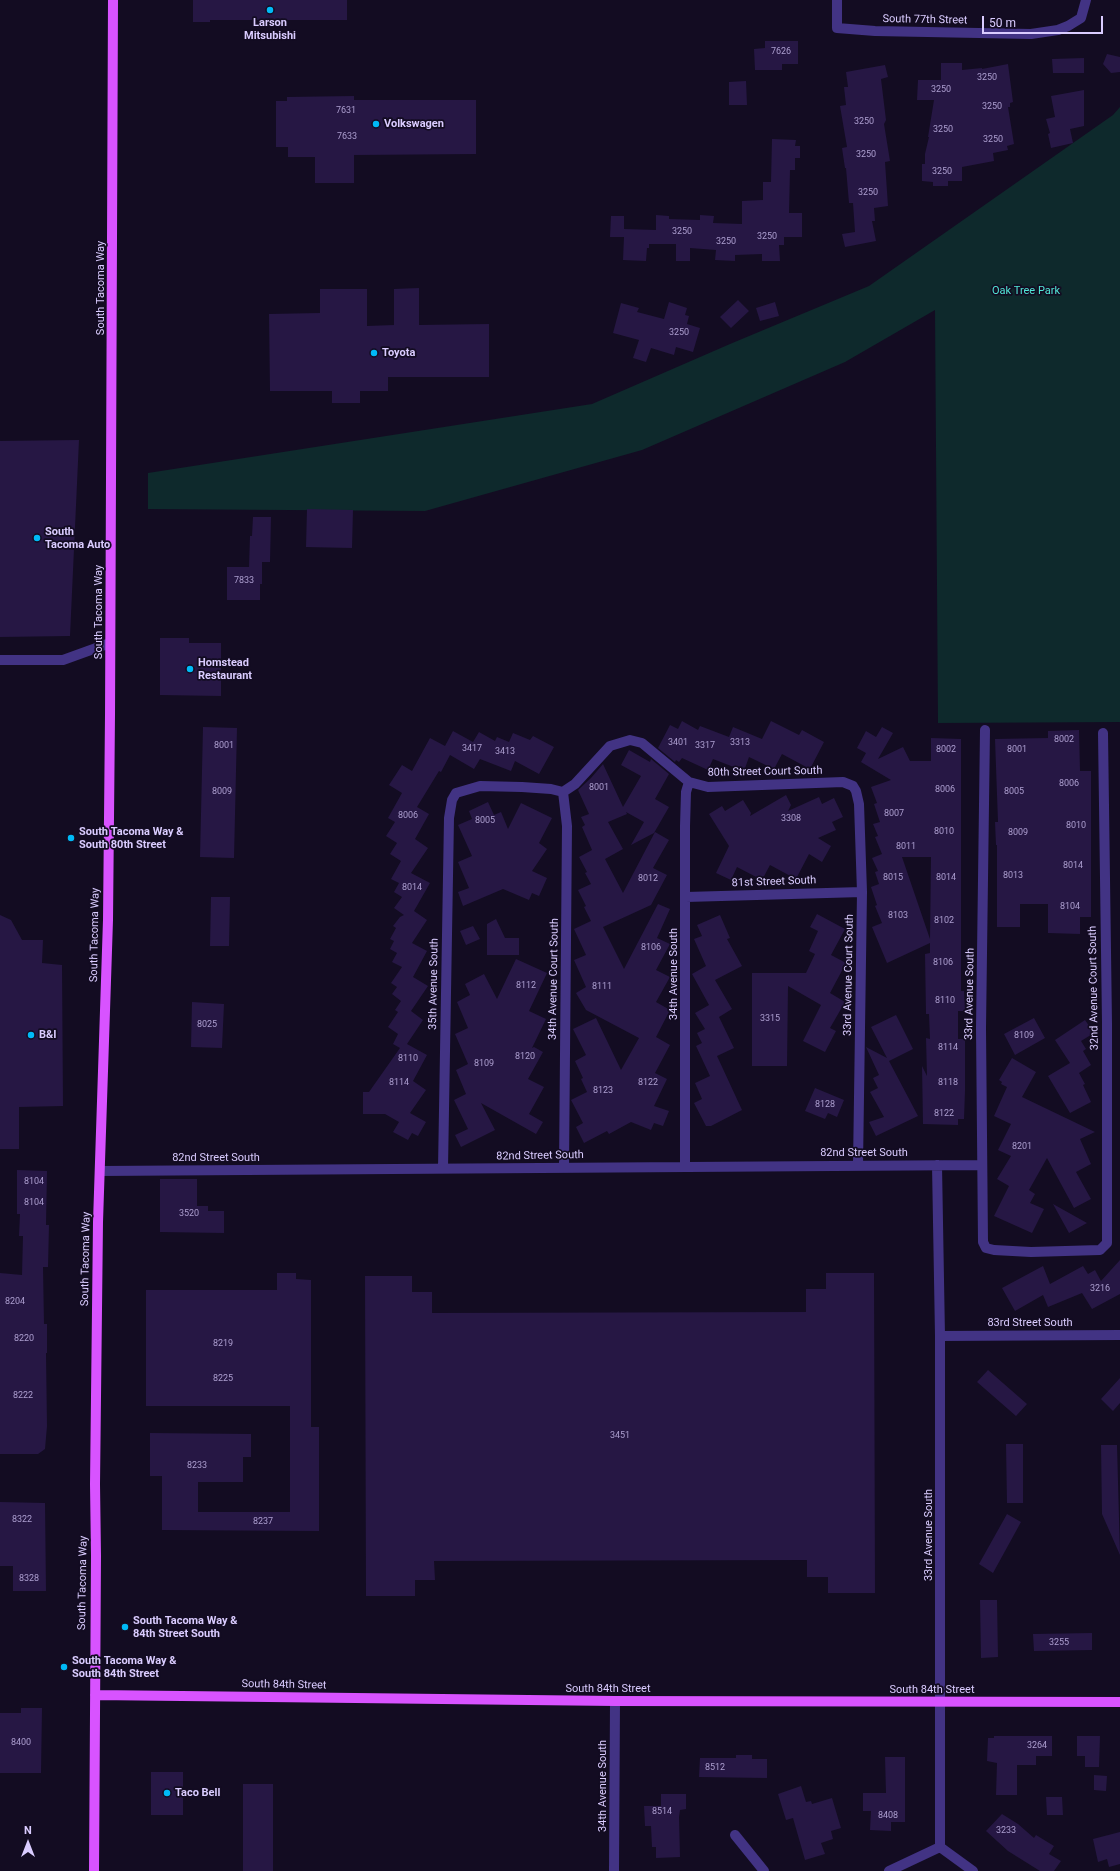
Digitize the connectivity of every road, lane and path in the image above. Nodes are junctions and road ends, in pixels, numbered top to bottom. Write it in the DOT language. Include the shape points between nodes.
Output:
graph roads {
  1 [pos="113,0"];
  2 [pos="837,0"];
  3 [pos="1086,0"];
  4 [pos="110,643"];
  5 [pos="0,660"];
  6 [pos="985,730"];
  7 [pos="1102,733"];
  8 [pos="689,782"];
  9 [pos="853,786"];
  10 [pos="563,792"];
  11 [pos="862,892"];
  12 [pos="686,897"];
  13 [pos="858,1165"];
  14 [pos="938,1165"];
  15 [pos="981,1165"];
  16 [pos="685,1166"];
  17 [pos="564,1167"];
  18 [pos="443,1168"];
  19 [pos="100,1171"];
  20 [pos="994,1250"];
  21 [pos="1120,1335"];
  22 [pos="940,1336"];
  23 [pos="95,1695"];
  24 [pos="615,1701"];
  25 [pos="941,1702"];
  26 [pos="1120,1702"];
  27 [pos="735,1835"];
  28 [pos="940,1847"];
  29 [pos="94,1871"];
  30 [pos="614,1871"];
  31 [pos="764,1871"];
  32 [pos="889,1871"];
  33 [pos="972,1871"];
  1 -- 4 [label="main road, South Tacoma Way"];
  2 -- 3 [label="street, South 77th Street" via="837,28 1031,34 1058,30 1081,18"];
  4 -- 5 [label="street" via="63,660"];
  4 -- 19 [label="main road, South Tacoma Way" via="108,920"];
  6 -- 15 [label="street, 33rd Avenue South"];
  7 -- 20 [label="street, 32nd Avenue Court South" via="1107,1023 1107,1243 1100,1250"];
  8 -- 9 [label="street, 80th Street Court South" via="708,787 843,782"];
  8 -- 10 [label="street, 80th Street Court South" via="642,743 630,740 610,746 575,784"];
  8 -- 12 [label="street, 34th Avenue South" via="686,792 685,826"];
  9 -- 11 [label="street, 33rd Avenue Court South" via="859,804"];
  10 -- 17 [label="street, 34th Avenue Court South" via="567,826"];
  10 -- 18 [label="street, 35th Avenue South" via="529,787 480,786 456,793 452,800 449,826"];
  11 -- 12 [label="street, 81st Street South"];
  11 -- 13 [label="street, 33rd Avenue Court South"];
  12 -- 16 [label="street, 34th Avenue South"];
  13 -- 14 [label="street, 82nd Street South"];
  13 -- 16 [label="street, 82nd Street South"];
  14 -- 15 [label="street, 82nd Street South"];
  14 -- 22 [label="street, 33rd Avenue South"];
  15 -- 20 [label="street, 33rd Avenue South" via="983,1242 986,1248"];
  16 -- 17 [label="street, 82nd Street South"];
  17 -- 18 [label="street, 82nd Street South"];
  18 -- 19 [label="street, 82nd Street South"];
  19 -- 23 [label="main road, South Tacoma Way" via="95,1484"];
  21 -- 22 [label="street, 83rd Street South"];
  22 -- 25 [label="street, 33rd Avenue South"];
  23 -- 24 [label="main road, South 84th Street"];
  23 -- 29 [label="main road, South Tacoma Way"];
  24 -- 25 [label="main road, South 84th Street"];
  24 -- 30 [label="street, 34th Avenue South"];
  25 -- 26 [label="main road, South 84th Street"];
  25 -- 28 [label="street, 33rd Avenue South"];
  27 -- 31 [label="street"];
  28 -- 32 [label="street"];
  28 -- 33 [label="street"];
}
